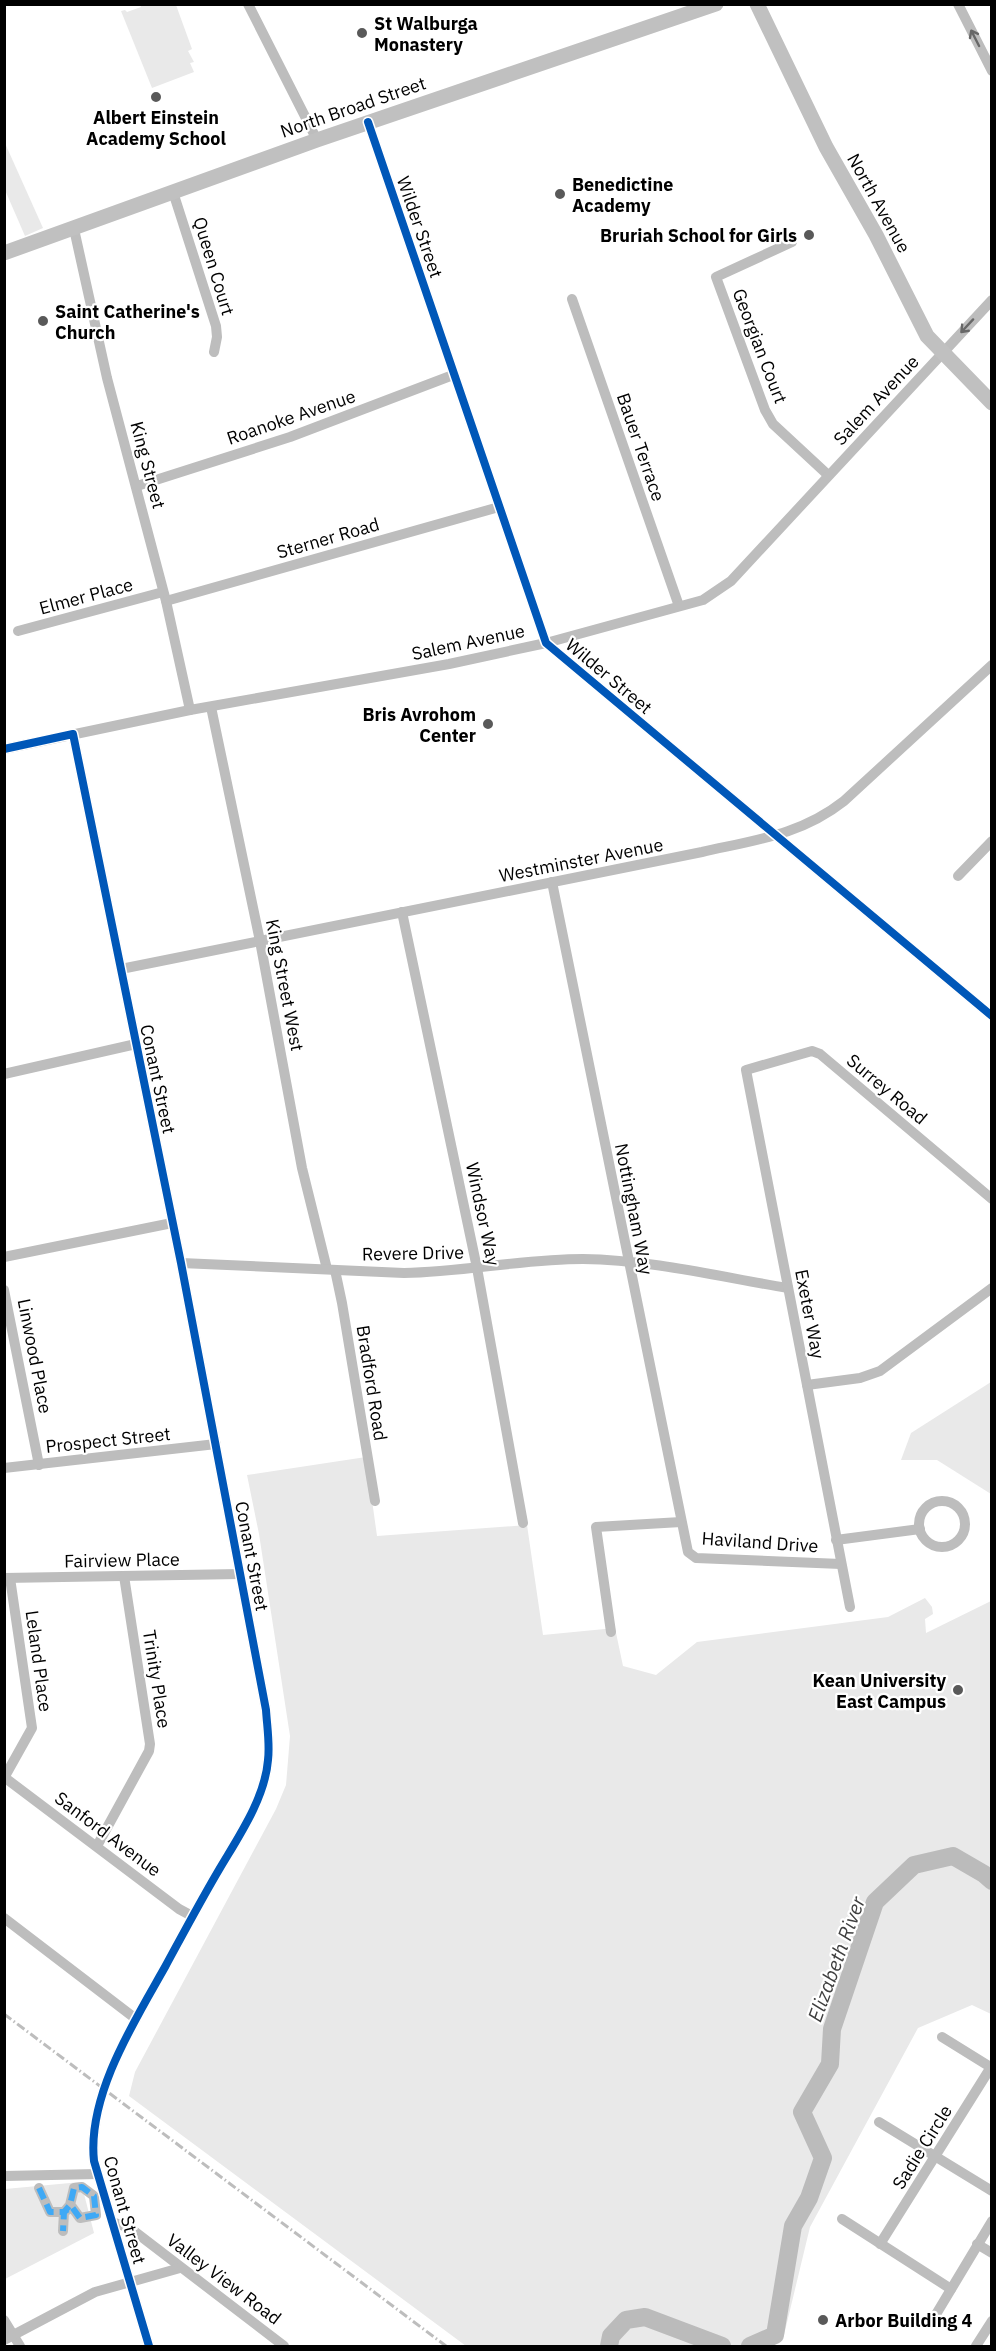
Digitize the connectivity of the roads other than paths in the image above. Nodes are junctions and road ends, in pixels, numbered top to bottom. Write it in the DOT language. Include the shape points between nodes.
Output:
graph roads {
  1 [pos="248,4"];
  2 [pos="716,4"];
  3 [pos="757,4"];
  4 [pos="958,4"];
  5 [pos="992,71"];
  6 [pos="368,122"];
  7 [pos="316,140"];
  8 [pos="173,192"];
  9 [pos="74,229"];
  10 [pos="792,242"];
  11 [pos="4,253"];
  12 [pos="572,299"];
  13 [pos="992,300"];
  14 [pos="214,352"];
  15 [pos="943,353"];
  16 [pos="453,375"];
  17 [pos="992,403"];
  18 [pos="828,475"];
  19 [pos="137,486"];
  20 [pos="499,507"];
  21 [pos="165,597"];
  22 [pos="679,606"];
  23 [pos="18,631"];
  24 [pos="546,643"];
  25 [pos="992,665"];
  26 [pos="211,707"];
  27 [pos="190,710"];
  28 [pos="74,734"];
  29 [pos="4,749"];
  30 [pos="776,836"];
  31 [pos="992,841"];
  32 [pos="958,876"];
  33 [pos="552,882"];
  34 [pos="402,912"];
  35 [pos="260,941"];
  36 [pos="121,969"];
  37 [pos="992,1016"];
  38 [pos="136,1044"];
  39 [pos="746,1070"];
  40 [pos="4,1074"];
  41 [pos="992,1199"];
  42 [pos="172,1223"];
  43 [pos="4,1257"];
  44 [pos="181,1263"];
  45 [pos="628,1263"];
  46 [pos="477,1268"];
  47 [pos="331,1269"];
  48 [pos="788,1288"];
  49 [pos="992,1288"];
  50 [pos="4,1290"];
  51 [pos="807,1385"];
  52 [pos="216,1444"];
  53 [pos="39,1465"];
  54 [pos="4,1468"];
  55 [pos="375,1501"];
  56 [pos="681,1522"];
  57 [pos="523,1524"];
  58 [pos="920,1529"];
  59 [pos="837,1540"];
  60 [pos="684,1541"];
  61 [pos="841,1564"];
  62 [pos="240,1574"];
  63 [pos="124,1576"];
  64 [pos="7,1578"];
  65 [pos="850,1607"];
  66 [pos="611,1632"];
  67 [pos="5,1778"];
  68 [pos="97,1846"];
  69 [pos="192,1916"];
  70 [pos="4,1918"];
  71 [pos="136,2019"];
  72 [pos="942,2037"];
  73 [pos="991,2068"];
  74 [pos="879,2122"];
  75 [pos="935,2156"];
  76 [pos="98,2174"];
  77 [pos="4,2176"];
  78 [pos="39,2188"];
  79 [pos="992,2191"];
  80 [pos="842,2220"];
  81 [pos="992,2221"];
  82 [pos="112,2222"];
  83 [pos="63,2231"];
  84 [pos="880,2244"];
  85 [pos="977,2244"];
  86 [pos="992,2253"];
  87 [pos="180,2268"];
  88 [pos="130,2282"];
  89 [pos="951,2289"];
  90 [pos="935,2316"];
  91 [pos="4,2320"];
  92 [pos="992,2320"];
  93 [pos="9,2338"];
  94 [pos="20,2346"];
  95 [pos="149,2346"];
  96 [pos="284,2346"];
  97 [pos="976,2346"];
  1 -- 7 [label="street"];
  2 -- 6 [label="main road, North Broad Street"];
  3 -- 15 [label="main road, North Avenue" via="826,147 927,336"];
  5 -- 4 [label="street, one-way"];
  6 -- 7 [label="main road, North Broad Street"];
  6 -- 16 [label="street, Wilder Street"];
  7 -- 8 [label="main road, North Broad Street"];
  8 -- 9 [label="main road, North Broad Street"];
  8 -- 14 [label="street, Queen Court" via="216,326"];
  9 -- 11 [label="main road, North Broad Street"];
  9 -- 19 [label="street, King Street" via="107,378"];
  10 -- 18 [label="street, Georgian Court" via="716,277 765,410 773,424"];
  12 -- 22 [label="street, Bauer Terrace"];
  13 -- 15 [label="street, Salem Avenue, one-way"];
  15 -- 17 [label="main road, North Avenue"];
  15 -- 18 [label="street, Salem Avenue"];
  16 -- 19 [label="street, Roanoke Avenue" via="290,436"];
  16 -- 20 [label="street, Wilder Street"];
  18 -- 22 [label="street, Salem Avenue" via="731,581 703,600"];
  19 -- 21 [label="street, King Street"];
  20 -- 21 [label="street, Sterner Road"];
  20 -- 24 [label="street, Wilder Street"];
  21 -- 23 [label="street, Elmer Place"];
  21 -- 27 [label="street, King Street"];
  22 -- 24 [label="street, Salem Avenue"];
  24 -- 26 [label="street, Salem Avenue"];
  24 -- 30 [label="street, Wilder Street"];
  25 -- 30 [label="street, Westminster Avenue" via="844,801 805,826"];
  26 -- 27 [label="street, Salem Avenue"];
  26 -- 35 [label="street, King Street West"];
  27 -- 28 [label="street, Salem Avenue"];
  28 -- 29 [label="street, Salem Avenue"];
  28 -- 36 [label="street, Conant Street"];
  30 -- 33 [label="street, Westminster Avenue"];
  30 -- 37 [label="street, Wilder Street"];
  31 -- 32 [label="street"];
  33 -- 34 [label="street, Westminster Avenue"];
  33 -- 45 [label="street, Nottingham Way"];
  34 -- 35 [label="street, Westminster Avenue"];
  34 -- 46 [label="street, Windsor Way"];
  35 -- 36 [label="street, Westminster Avenue"];
  35 -- 47 [label="street, King Street West" via="302,1168"];
  36 -- 38 [label="street, Conant Street"];
  38 -- 40 [label="street"];
  38 -- 42 [label="street, Conant Street"];
  39 -- 41 [label="street, Surrey Road" via="812,1050 820,1054"];
  39 -- 48 [label="street, Exeter Way"];
  42 -- 43 [label="street"];
  42 -- 44 [label="street, Conant Street"];
  44 -- 47 [label="street, Revere Drive"];
  44 -- 52 [label="street, Conant Street"];
  45 -- 46 [label="street, Revere Drive" via="551,1260"];
  45 -- 48 [label="street, Revere Drive"];
  45 -- 56 [label="street, Nottingham Way"];
  46 -- 47 [label="street, Revere Drive" via="404,1273"];
  46 -- 57 [label="street, Windsor Way"];
  47 -- 55 [label="street, Bradford Road" via="342,1303"];
  48 -- 51 [label="street, Exeter Way"];
  49 -- 51 [label="street" via="880,1371 860,1378"];
  50 -- 53 [label="street, Linwood Place"];
  51 -- 59 [label="street, Exeter Way"];
  52 -- 53 [label="street, Prospect Street"];
  52 -- 62 [label="street, Conant Street"];
  53 -- 54 [label="street, Prospect Street"];
  56 -- 60 [label="street, Nottingham Way"];
  56 -- 66 [label="street, Haviland Drive" via="596,1527"];
  58 -- 58 [label="street" via="934,1545 948,1546 963,1532 964,1518 957,1506 936,1502 924,1509"];
  58 -- 59 [label="street"];
  59 -- 61 [label="street, Exeter Way"];
  60 -- 61 [label="street, Haviland Drive" via="688,1552 696,1558"];
  61 -- 65 [label="street, Exeter Way"];
  62 -- 63 [label="street, Fairview Place"];
  62 -- 69 [label="street, Conant Street" via="266,1710 268,1761 254,1810"];
  63 -- 64 [label="street, Fairview Place"];
  63 -- 68 [label="street, Trinity Place" via="150,1744"];
  64 -- 67 [label="street, Leland Place" via="32,1728"];
  67 -- 68 [label="street, Sanford Avenue"];
  68 -- 69 [label="street, Sanford Avenue"];
  69 -- 71 [label="street, Conant Street"];
  70 -- 71 [label="street"];
  71 -- 76 [label="street, Conant Street" via="99,2106 92,2147"];
  72 -- 73 [label="street"];
  73 -- 75 [label="street, Sadie Circle"];
  74 -- 75 [label="street"];
  75 -- 79 [label="street"];
  75 -- 84 [label="street, Sadie Circle"];
  76 -- 77 [label="street"];
  76 -- 82 [label="street, Conant Street"];
  78 -- 83 [label="street" via="51,2212 64,2212"];
  80 -- 84 [label="street"];
  81 -- 85 [label="street"];
  82 -- 87 [label="street, Valley View Road" via="130,2228"];
  82 -- 88 [label="street, Conant Street"];
  84 -- 89 [label="street"];
  85 -- 86 [label="street"];
  85 -- 89 [label="street"];
  87 -- 88 [label="street"];
  87 -- 96 [label="street, Valley View Road"];
  88 -- 93 [label="street" via="95,2292"];
  88 -- 95 [label="street, Conant Street"];
  89 -- 90 [label="street"];
  91 -- 93 [label="street"];
  92 -- 97 [label="street"];
  93 -- 94 [label="street"];
}
